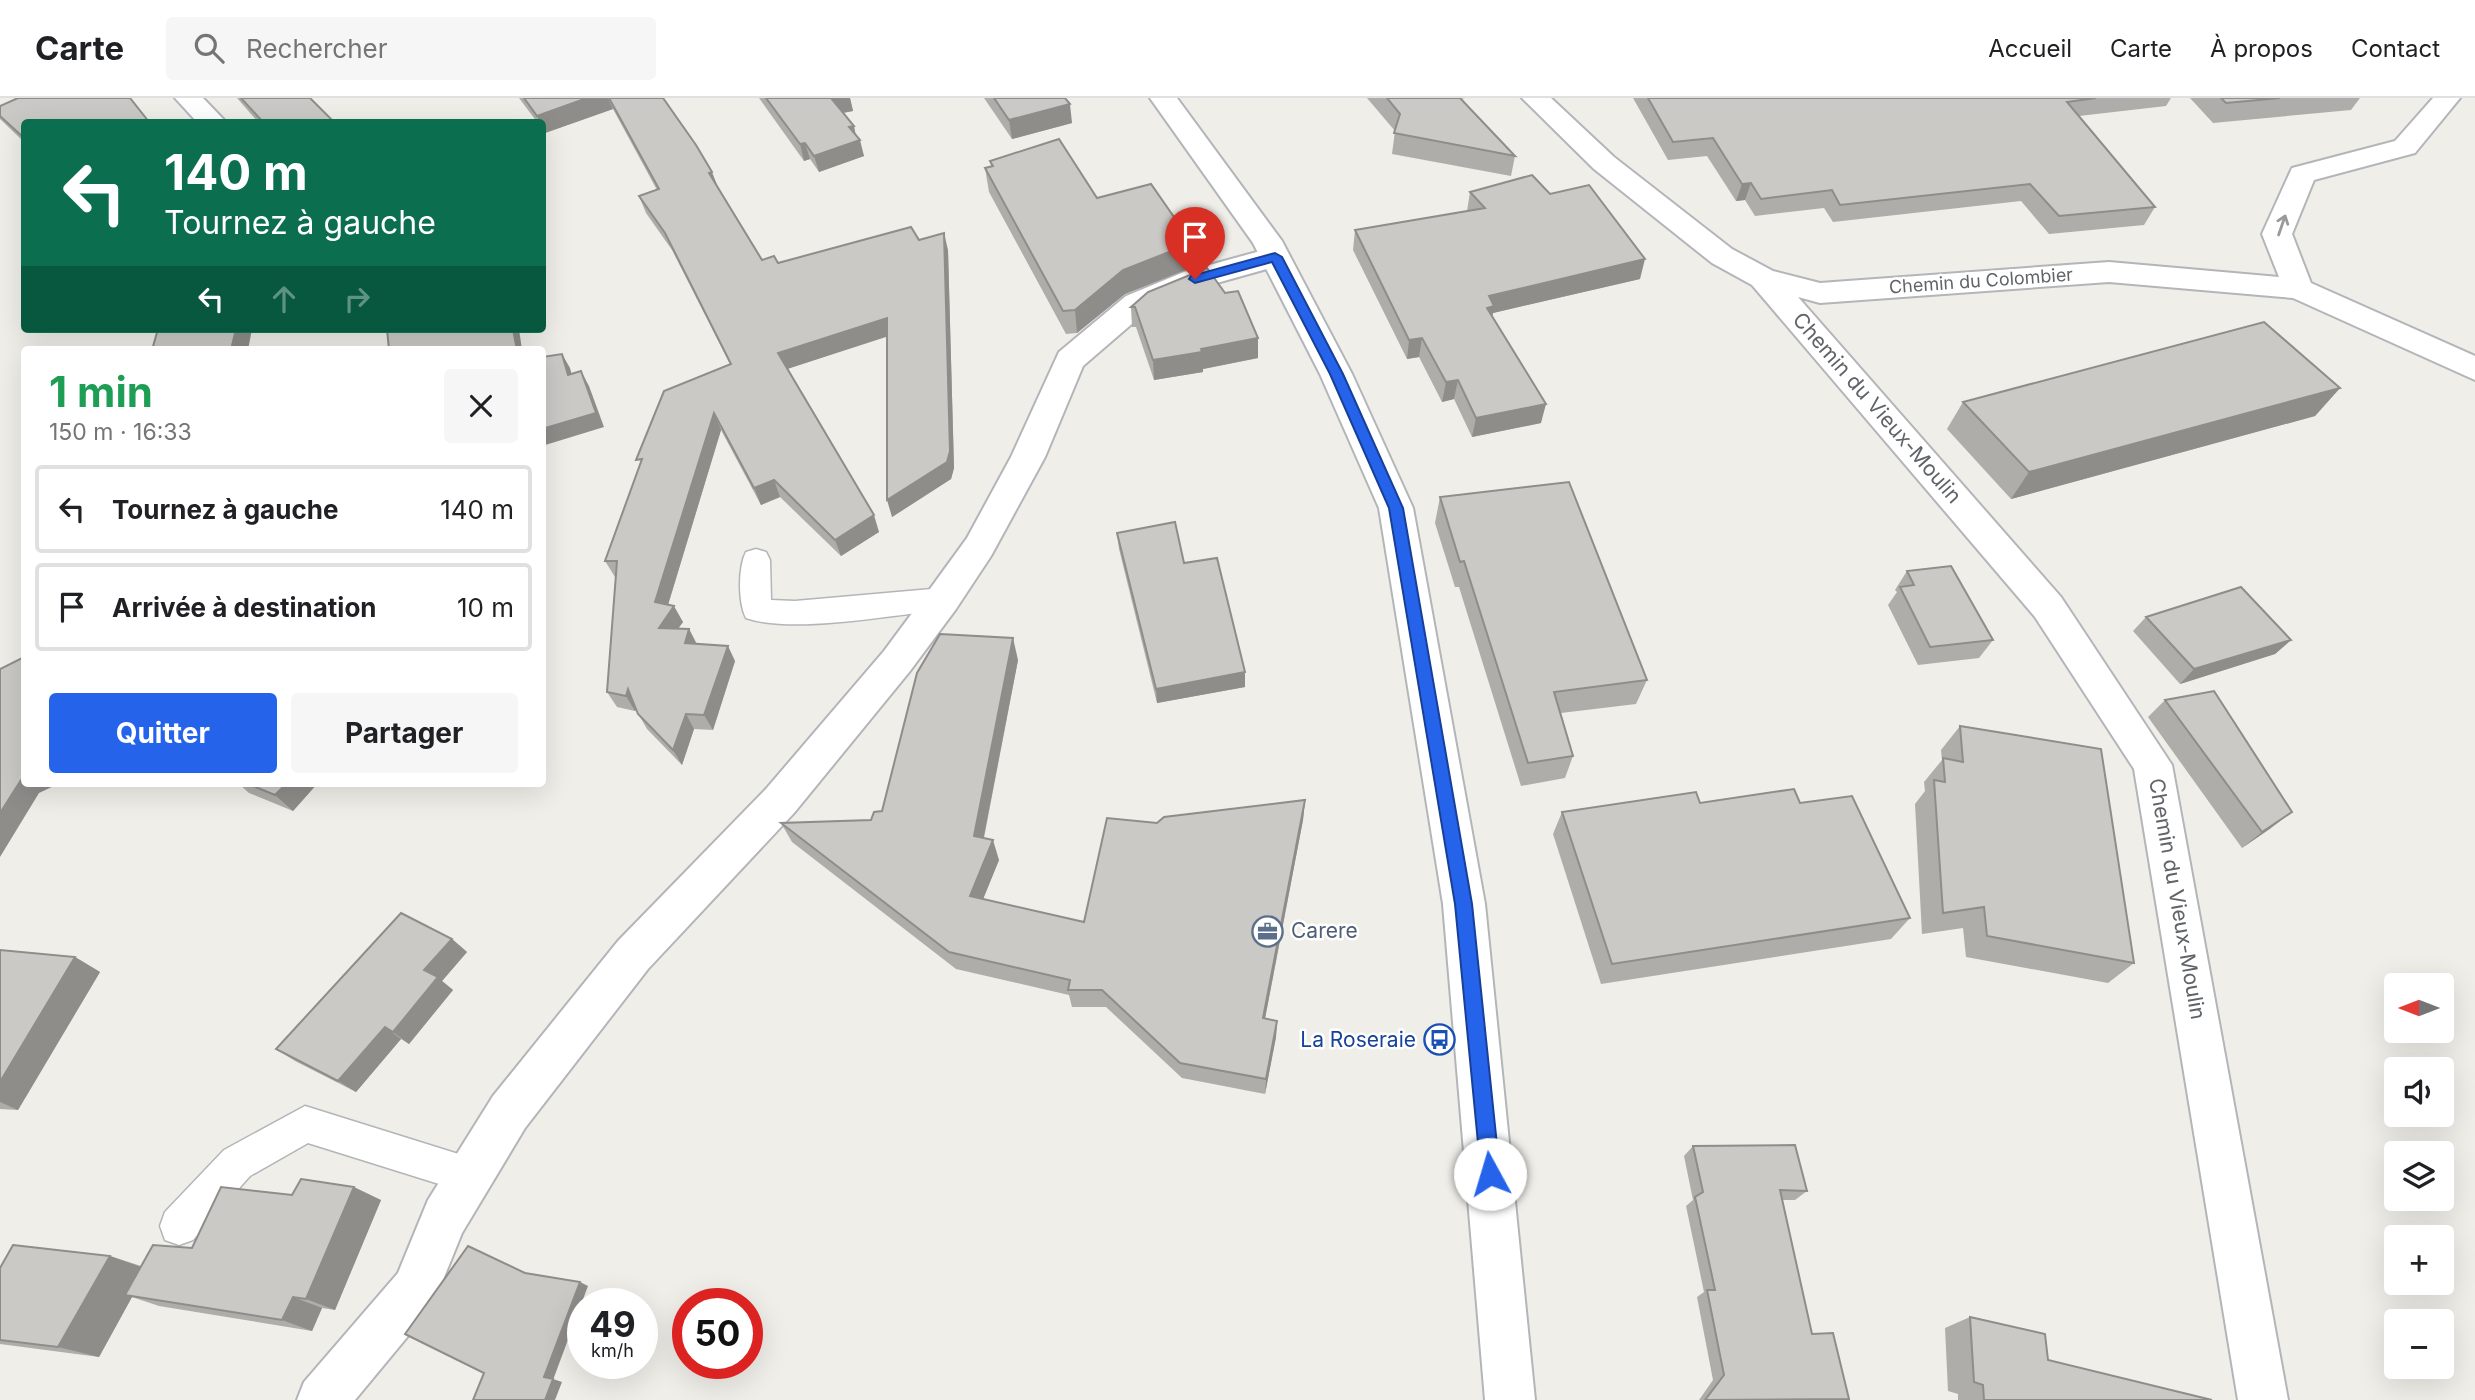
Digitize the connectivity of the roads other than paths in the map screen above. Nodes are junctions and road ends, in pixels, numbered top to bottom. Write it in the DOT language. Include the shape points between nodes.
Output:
graph roads {
  1 [pos="188,98"];
  2 [pos="1163,98"];
  3 [pos="1535,98"];
  4 [pos="2447,98"];
  5 [pos="209,119"];
  6 [pos="1275,257"];
  7 [pos="1763,278"];
  8 [pos="2298,289"];
  9 [pos="2475,369"];
  10 [pos="756,560"];
  11 [pos="943,599"];
  12 [pos="471,1175"];
  13 [pos="179,1226"];
  14 [pos="1514,1397"];
  15 [pos="322,1400"];
  16 [pos="2263,1400"];
  1 -- 5 [label="street"];
  2 -- 6 [label="street"];
  3 -- 7 [label="street, Chemin du Colombier" via="1604,163 1722,256"];
  8 -- 4 [label="street, one-way" via="2277,234 2302,174 2405,147"];
  6 -- 11 [label="street" via="1195,279 1137,303 1070,360 1028,457 979,547"];
  6 -- 14 [label="street" via="1336,374 1396,508 1464,904"];
  7 -- 8 [label="street, Chemin du Colombier" via="1820,293 2109,272"];
  7 -- 16 [label="street, Chemin du Vieux-Moulin" via="2048,607 2153,765"];
  8 -- 9 [label="street, Chemin du Colombier"];
  10 -- 11 [label="lane" via="756,610 795,613"];
  11 -- 12 [label="street" via="780,801 633,955 509,1112"];
  12 -- 13 [label="lane" via="305,1124 237,1163"];
  12 -- 15 [label="street" via="445,1217 415,1290"];
}
